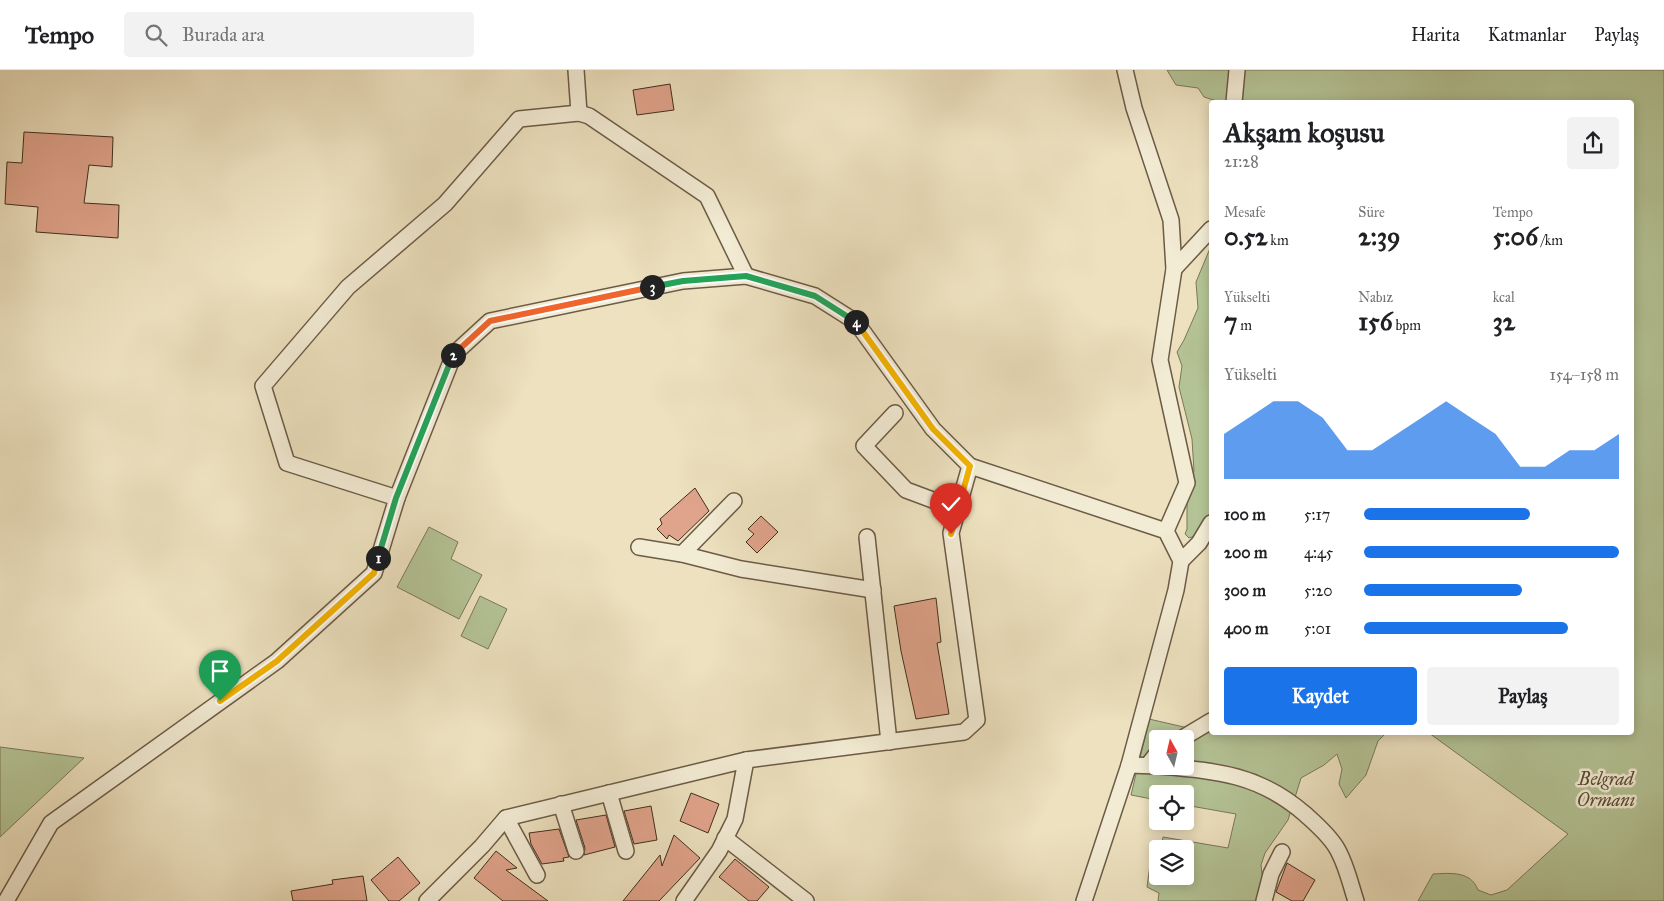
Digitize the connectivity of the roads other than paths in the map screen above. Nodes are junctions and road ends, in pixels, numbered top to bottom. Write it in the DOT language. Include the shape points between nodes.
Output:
graph roads {
  1 [pos="576,70"];
  2 [pos="1124,70"];
  3 [pos="1238,70"];
  4 [pos="1234,100"];
  5 [pos="579,113"];
  6 [pos="1209,231"];
  7 [pos="1174,269"];
  8 [pos="746,276"];
  9 [pos="895,413"];
  10 [pos="970,466"];
  11 [pos="396,498"];
  12 [pos="962,499"];
  13 [pos="734,501"];
  14 [pos="1209,526"];
  15 [pos="1166,531"];
  16 [pos="868,537"];
  17 [pos="639,547"];
  18 [pos="682,554"];
  19 [pos="1181,561"];
  20 [pos="873,590"];
  21 [pos="1209,722"];
  22 [pos="1194,731"];
  23 [pos="890,742"];
  24 [pos="746,760"];
  25 [pos="1129,765"];
  26 [pos="1149,766"];
  27 [pos="1194,770"];
  28 [pos="610,793"];
  29 [pos="561,804"];
  30 [pos="506,818"];
  31 [pos="725,838"];
  32 [pos="576,851"];
  33 [pos="626,852"];
  34 [pos="1282,852"];
  35 [pos="537,875"];
  36 [pos="6,901"];
  37 [pos="428,901"];
  38 [pos="684,901"];
  39 [pos="806,901"];
  40 [pos="1084,901"];
  41 [pos="1264,901"];
  42 [pos="1356,901"];
  1 -- 5 [label="street"];
  2 -- 7 [label="street" via="1171,220"];
  3 -- 4 [label="street"];
  5 -- 8 [label="street" via="589,116 707,196"];
  5 -- 11 [label="street" via="519,119 445,204 348,287 263,386 287,462"];
  6 -- 7 [label="street"];
  7 -- 15 [label="street" via="1160,360 1187,483"];
  8 -- 10 [label="street" via="815,296 856,322 933,429"];
  8 -- 11 [label="street" via="683,281 490,321 454,354"];
  9 -- 12 [label="street" via="864,446 906,490 938,502"];
  10 -- 12 [label="street"];
  10 -- 15 [label="street"];
  11 -- 36 [label="street" via="374,573 277,661 51,823"];
  12 -- 23 [label="street" via="951,534 977,720 964,732"];
  13 -- 18 [label="street"];
  14 -- 19 [label="street" via="1199,543"];
  15 -- 19 [label="street"];
  16 -- 20 [label="street"];
  17 -- 18 [label="street"];
  18 -- 20 [label="street" via="741,569"];
  19 -- 25 [label="street"];
  20 -- 23 [label="street"];
  21 -- 22 [label="street"];
  23 -- 24 [label="street"];
  24 -- 28 [label="street"];
  24 -- 31 [label="street" via="735,819"];
  25 -- 26 [label="street"];
  25 -- 40 [label="street"];
  27 -- 42 [label="street" via="1235,775 1272,789 1288,799 1322,828 1337,848"];
  28 -- 29 [label="street"];
  28 -- 33 [label="street"];
  29 -- 30 [label="street"];
  29 -- 32 [label="street"];
  30 -- 35 [label="street"];
  30 -- 37 [label="street"];
  31 -- 38 [label="street"];
  31 -- 39 [label="street"];
  34 -- 41 [label="street" via="1271,874"];
}
